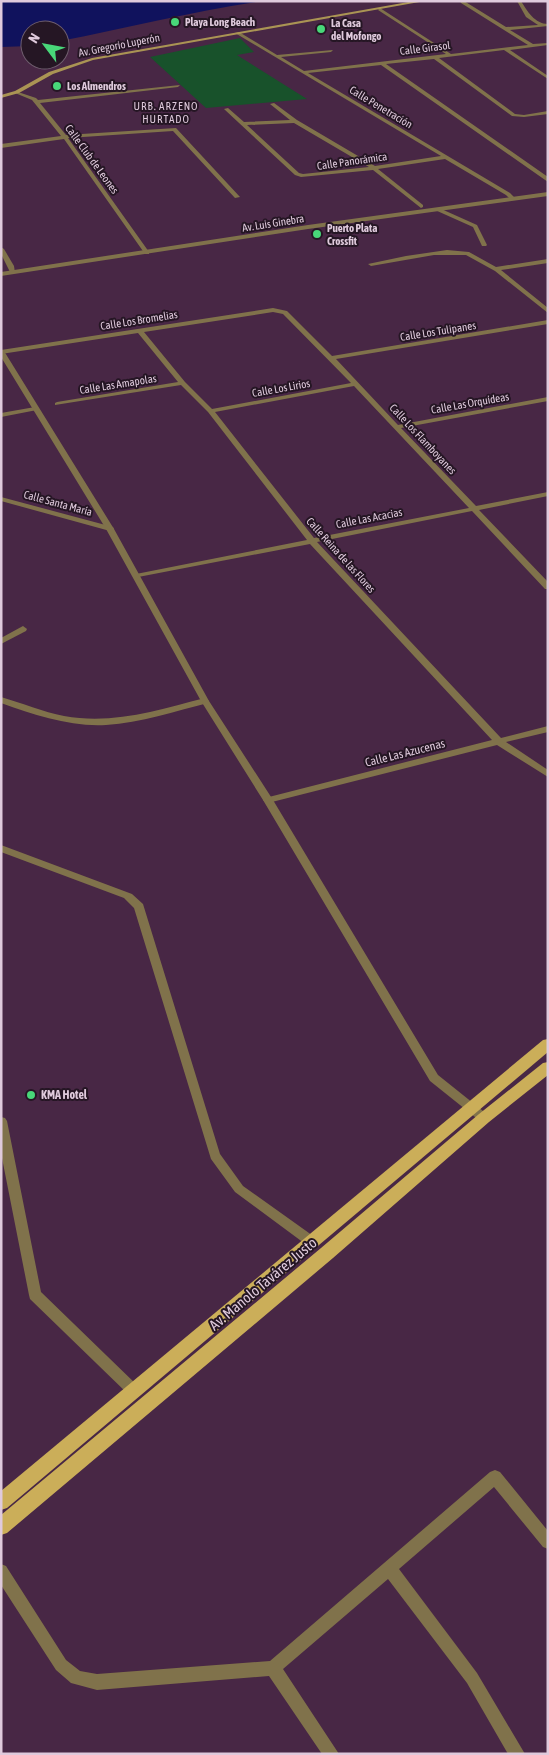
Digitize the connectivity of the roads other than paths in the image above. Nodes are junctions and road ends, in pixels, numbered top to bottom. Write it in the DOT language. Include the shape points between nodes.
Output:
graph roads {
  1 [pos="423,1"];
  2 [pos="465,1"];
  3 [pos="519,1"];
  4 [pos="380,9"];
  5 [pos="545,25"];
  6 [pos="504,29"];
  7 [pos="237,33"];
  8 [pos="548,44"];
  9 [pos="530,45"];
  10 [pos="504,48"];
  11 [pos="330,50"];
  12 [pos="450,55"];
  13 [pos="278,56"];
  14 [pos="435,56"];
  15 [pos="382,63"];
  16 [pos="305,72"];
  17 [pos="548,78"];
  18 [pos="178,86"];
  19 [pos="17,92"];
  20 [pos="1,96"];
  21 [pos="37,102"];
  22 [pos="272,104"];
  23 [pos="226,109"];
  24 [pos="548,112"];
  25 [pos="536,114"];
  26 [pos="542,118"];
  27 [pos="295,121"];
  28 [pos="241,124"];
  29 [pos="65,137"];
  30 [pos="1,146"];
  31 [pos="445,157"];
  32 [pos="374,168"];
  33 [pos="548,180"];
  34 [pos="548,188"];
  35 [pos="548,194"];
  36 [pos="510,196"];
  37 [pos="236,197"];
  38 [pos="421,206"];
  39 [pos="437,209"];
  40 [pos="484,245"];
  41 [pos="1,249"];
  42 [pos="145,250"];
  43 [pos="548,261"];
  44 [pos="371,264"];
  45 [pos="1,267"];
  46 [pos="12,269"];
  47 [pos="495,269"];
  48 [pos="1,274"];
  49 [pos="279,310"];
  50 [pos="548,311"];
  51 [pos="548,322"];
  52 [pos="139,330"];
  53 [pos="1,352"];
  54 [pos="331,358"];
  55 [pos="183,384"];
  56 [pos="356,384"];
  57 [pos="548,399"];
  58 [pos="58,404"];
  59 [pos="35,409"];
  60 [pos="210,411"];
  61 [pos="1,415"];
  62 [pos="396,427"];
  63 [pos="548,494"];
  64 [pos="1,499"];
  65 [pos="473,509"];
  66 [pos="110,529"];
  67 [pos="312,541"];
  68 [pos="136,576"];
  69 [pos="548,587"];
  70 [pos="23,629"];
  71 [pos="1,642"];
  72 [pos="1,700"];
  73 [pos="204,701"];
  74 [pos="548,729"];
  75 [pos="499,742"];
  76 [pos="548,774"];
  77 [pos="268,800"];
  78 [pos="1,848"];
  79 [pos="548,1044"];
  80 [pos="548,1067"];
  81 [pos="470,1108"];
  82 [pos="484,1118"];
  83 [pos="1,1121"];
  84 [pos="312,1242"];
  85 [pos="134,1391"];
  86 [pos="1,1502"];
  87 [pos="1,1527"];
  88 [pos="548,1542"];
  89 [pos="389,1568"];
  90 [pos="1,1571"];
  91 [pos="272,1668"];
  92 [pos="331,1754"];
  93 [pos="517,1754"];
  1 -- 4 [label="main road, Av. Gregorio Luperón"];
  2 -- 6 [label="street" via="462,2"];
  3 -- 5 [label="street" via="528,16"];
  4 -- 7 [label="main road, Av. Gregorio Luperón"];
  4 -- 12 [label="street"];
  5 -- 6 [label="street"];
  6 -- 9 [label="street"];
  7 -- 13 [label="street, Calle Penetración"];
  7 -- 19 [label="main road, Av. Gregorio Luperón" via="92,59 51,74"];
  8 -- 9 [label="street, Calle Girasol"];
  9 -- 10 [label="street, Calle Girasol"];
  10 -- 12 [label="street, Calle Girasol"];
  10 -- 17 [label="street"];
  11 -- 13 [label="street"];
  12 -- 14 [label="street, Calle Girasol"];
  13 -- 16 [label="street, Calle Penetración"];
  14 -- 15 [label="street, Calle Girasol"];
  14 -- 25 [label="street" via="514,114"];
  15 -- 16 [label="street, Calle Girasol"];
  15 -- 33 [label="street"];
  16 -- 31 [label="street, Calle Penetración"];
  18 -- 21 [label="street"];
  19 -- 20 [label="main road, Av. Gregorio Luperón"];
  19 -- 21 [label="street, Calle Club de Leones"];
  21 -- 29 [label="street, Calle Club de Leones"];
  22 -- 27 [label="street"];
  23 -- 28 [label="street, Calle Panorámica"];
  24 -- 25 [label="street"];
  25 -- 26 [label="street"];
  27 -- 28 [label="street"];
  27 -- 32 [label="street"];
  28 -- 32 [label="street, Calle Panorámica" via="297,174 310,176"];
  29 -- 30 [label="street"];
  29 -- 37 [label="street" via="174,129"];
  29 -- 42 [label="street, Calle Club de Leones"];
  31 -- 32 [label="street, Calle Panorámica"];
  31 -- 36 [label="street, Calle Penetración"];
  32 -- 38 [label="street"];
  34 -- 36 [label="street, Av. Luis Ginebra"];
  35 -- 36 [label="street, Av. Luis Ginebra"];
  36 -- 38 [label="street, Av. Luis Ginebra"];
  36 -- 39 [label="street, Av. Luis Ginebra"];
  38 -- 42 [label="street, Av. Luis Ginebra"];
  39 -- 40 [label="street" via="475,226"];
  39 -- 42 [label="street, Av. Luis Ginebra"];
  41 -- 46 [label="street"];
  42 -- 46 [label="street, Av. Luis Ginebra"];
  43 -- 47 [label="street"];
  44 -- 47 [label="street" via="455,251 467,253"];
  45 -- 46 [label="street, Av. Luis Ginebra"];
  46 -- 48 [label="street, Av. Luis Ginebra"];
  47 -- 50 [label="street"];
  49 -- 52 [label="street, Calle Los Bromelias"];
  49 -- 54 [label="street, Calle Los Flamboyanes" via="285,312"];
  51 -- 54 [label="street, Calle Los Tulipanes"];
  52 -- 53 [label="street, Calle Los Bromelias"];
  52 -- 55 [label="street, Calle Reina de las Flores"];
  53 -- 59 [label="street"];
  54 -- 56 [label="street, Calle Los Flamboyanes"];
  55 -- 58 [label="street, Calle Las Amapolas"];
  55 -- 60 [label="street, Calle Reina de las Flores"];
  56 -- 60 [label="street, Calle Los Lirios"];
  56 -- 62 [label="street, Calle Los Flamboyanes"];
  57 -- 62 [label="street, Calle Las Orquídeas"];
  59 -- 61 [label="street"];
  59 -- 66 [label="street"];
  60 -- 67 [label="street, Calle Reina de las Flores"];
  62 -- 65 [label="street, Calle Los Flamboyanes"];
  63 -- 65 [label="street, Calle Las Acacias"];
  64 -- 66 [label="street, Calle Santa María"];
  65 -- 67 [label="street, Calle Las Acacias"];
  65 -- 69 [label="street, Calle Los Flamboyanes"];
  66 -- 68 [label="street"];
  67 -- 68 [label="street, Calle Las Acacias"];
  67 -- 75 [label="street, Calle Reina de las Flores"];
  68 -- 73 [label="street"];
  70 -- 71 [label="street"];
  72 -- 73 [label="street" via="82,722 138,717"];
  73 -- 77 [label="street"];
  74 -- 75 [label="street, Calle Las Azucenas"];
  75 -- 76 [label="street, Calle Reina de las Flores"];
  75 -- 77 [label="street, Calle Las Azucenas"];
  77 -- 81 [label="street" via="434,1078"];
  78 -- 84 [label="street" via="128,896 140,906 215,1156 239,1189"];
  79 -- 81 [label="main road, Av. Manolo Tavárez Justo"];
  80 -- 82 [label="main road, Av. Manolo Tavárez Justo"];
  81 -- 82 [label="street"];
  81 -- 84 [label="main road, Av. Manolo Tavárez Justo"];
  82 -- 87 [label="main road, Av. Manolo Tavárez Justo"];
  83 -- 85 [label="street" via="35,1294"];
  84 -- 85 [label="main road, Av. Manolo Tavárez Justo"];
  85 -- 86 [label="main road, Av. Manolo Tavárez Justo"];
  88 -- 89 [label="street" via="495,1477"];
  89 -- 91 [label="street"];
  89 -- 93 [label="street" via="472,1678"];
  90 -- 91 [label="street" via="61,1666 76,1678 97,1682"];
  91 -- 92 [label="street"];
}
